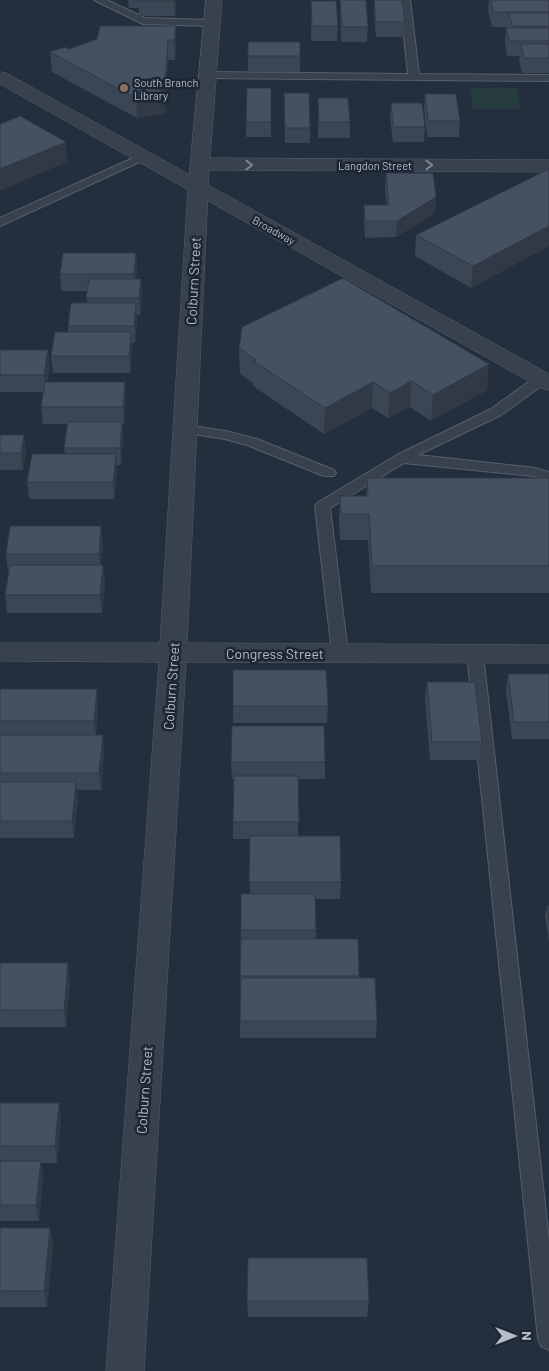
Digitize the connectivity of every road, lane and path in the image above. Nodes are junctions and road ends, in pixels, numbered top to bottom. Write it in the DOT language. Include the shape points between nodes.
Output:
graph roads {
  1 [pos="99,0"];
  2 [pos="405,0"];
  3 [pos="213,12"];
  4 [pos="208,75"];
  5 [pos="414,76"];
  6 [pos="0,77"];
  7 [pos="549,78"];
  8 [pos="142,157"];
  9 [pos="549,166"];
  10 [pos="199,176"];
  11 [pos="0,222"];
  12 [pos="546,381"];
  13 [pos="185,429"];
  14 [pos="402,458"];
  15 [pos="328,473"];
  16 [pos="549,477"];
  17 [pos="0,652"];
  18 [pos="173,652"];
  19 [pos="340,653"];
  20 [pos="475,654"];
  21 [pos="549,654"];
  22 [pos="549,1339"];
  23 [pos="125,1371"];
  1 -- 3 [label="lane" via="143,21"];
  2 -- 5 [label="lane"];
  3 -- 4 [label="street, Colburn Street"];
  4 -- 5 [label="lane"];
  4 -- 10 [label="street, Colburn Street"];
  5 -- 7 [label="lane"];
  6 -- 8 [label="street, Broadway"];
  8 -- 10 [label="street, Broadway"];
  8 -- 11 [label="lane"];
  10 -- 9 [label="street, Langdon Street, one-way"];
  10 -- 12 [label="street, Broadway"];
  10 -- 13 [label="street, Colburn Street"];
  12 -- 14 [label="lane" via="496,412"];
  13 -- 15 [label="lane" via="252,442"];
  13 -- 18 [label="street, Colburn Street"];
  14 -- 16 [label="lane" via="535,472"];
  14 -- 19 [label="lane" via="322,506"];
  17 -- 18 [label="street, Congress Street"];
  18 -- 19 [label="street, Congress Street"];
  18 -- 23 [label="street, Colburn Street"];
  19 -- 20 [label="street, Congress Street"];
  20 -- 21 [label="street, Congress Street"];
  20 -- 22 [label="lane"];
}
